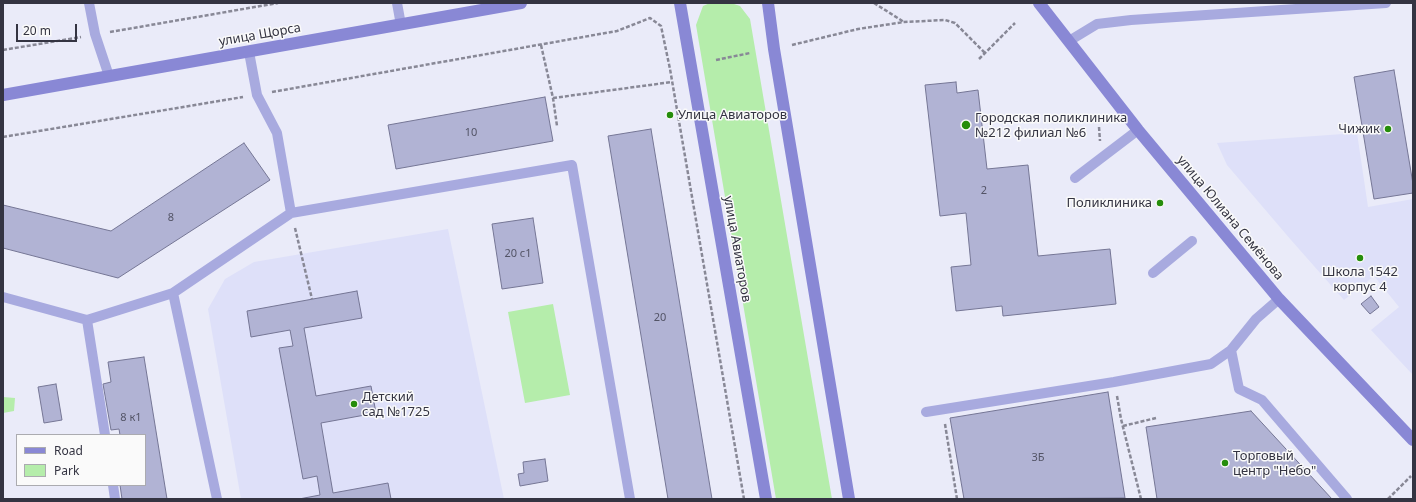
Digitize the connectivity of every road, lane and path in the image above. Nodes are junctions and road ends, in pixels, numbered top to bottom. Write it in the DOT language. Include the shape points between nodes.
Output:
graph roads {
  1 [pos="89,3"];
  2 [pos="278,3"];
  3 [pos="397,3"];
  4 [pos="521,3"];
  5 [pos="680,3"];
  6 [pos="768,3"];
  7 [pos="874,3"];
  8 [pos="1039,3"];
  9 [pos="1386,3"];
  10 [pos="904,22"];
  11 [pos="1015,23"];
  12 [pos="401,25"];
  13 [pos="95,34"];
  14 [pos="1069,41"];
  15 [pos="541,45"];
  16 [pos="792,45"];
  17 [pos="3,50"];
  18 [pos="249,52"];
  19 [pos="750,53"];
  20 [pos="985,53"];
  21 [pos="979,59"];
  22 [pos="716,60"];
  23 [pos="109,76"];
  24 [pos="672,82"];
  25 [pos="3,95"];
  26 [pos="257,95"];
  27 [pos="553,98"];
  28 [pos="557,126"];
  29 [pos="1138,130"];
  30 [pos="3,137"];
  31 [pos="1075,178"];
  32 [pos="291,213"];
  33 [pos="1192,241"];
  34 [pos="1153,273"];
  35 [pos="173,292"];
  36 [pos="3,297"];
  37 [pos="312,299"];
  38 [pos="1279,299"];
  39 [pos="87,320"];
  40 [pos="1231,350"];
  41 [pos="1114,382"];
  42 [pos="942,410"];
  43 [pos="926,412"];
  44 [pos="1156,418"];
  45 [pos="1123,426"];
  46 [pos="105,434"];
  47 [pos="1413,440"];
  48 [pos="1411,476"];
  49 [pos="113,486"];
  50 [pos="116,499"];
  51 [pos="217,499"];
  52 [pos="630,499"];
  53 [pos="744,499"];
  54 [pos="766,499"];
  55 [pos="849,499"];
  56 [pos="957,499"];
  57 [pos="1141,499"];
  58 [pos="1347,499"];
  59 [pos="1388,499"];
  1 -- 13 [label="lane"];
  2 -- 13 [label="path"];
  3 -- 12 [label="lane"];
  4 -- 12 [label="street, улица Щорса"];
  5 -- 54 [label="street, улица Авиаторов"];
  6 -- 55 [label="street"];
  7 -- 10 [label="path"];
  8 -- 14 [label="street, улица Юлиана Семёнова"];
  9 -- 14 [label="lane" via="1097,24"];
  10 -- 16 [label="path" via="858,29"];
  10 -- 20 [label="path" via="945,20 955,23"];
  11 -- 20 [label="path"];
  12 -- 18 [label="street, улица Щорса"];
  13 -- 17 [label="path"];
  13 -- 23 [label="lane"];
  14 -- 29 [label="street, улица Юлиана Семёнова"];
  15 -- 24 [label="path" via="617,31 650,18 661,26"];
  15 -- 26 [label="path"];
  15 -- 27 [label="path"];
  18 -- 23 [label="street, улица Щорса"];
  18 -- 26 [label="lane"];
  19 -- 22 [label="path"];
  20 -- 21 [label="path"];
  23 -- 25 [label="street, улица Щорса"];
  24 -- 27 [label="path"];
  24 -- 53 [label="path"];
  26 -- 30 [label="path"];
  26 -- 32 [label="lane" via="277,133"];
  27 -- 28 [label="path"];
  29 -- 31 [label="lane"];
  29 -- 38 [label="street, улица Юлиана Семёнова"];
  32 -- 35 [label="lane"];
  32 -- 37 [label="path"];
  32 -- 52 [label="lane" via="572,165"];
  33 -- 34 [label="lane"];
  35 -- 39 [label="lane"];
  35 -- 51 [label="lane"];
  36 -- 39 [label="lane"];
  38 -- 40 [label="lane" via="1256,319"];
  38 -- 47 [label="street, улица Юлиана Семёнова"];
  39 -- 46 [label="lane"];
  40 -- 41 [label="lane" via="1212,364"];
  40 -- 58 [label="lane" via="1239,389 1262,400"];
  41 -- 42 [label="lane"];
  41 -- 45 [label="path"];
  42 -- 43 [label="lane"];
  42 -- 56 [label="path"];
  44 -- 45 [label="path"];
  45 -- 57 [label="path"];
  48 -- 59 [label="path"];
  49 -- 50 [label="lane"];
}
